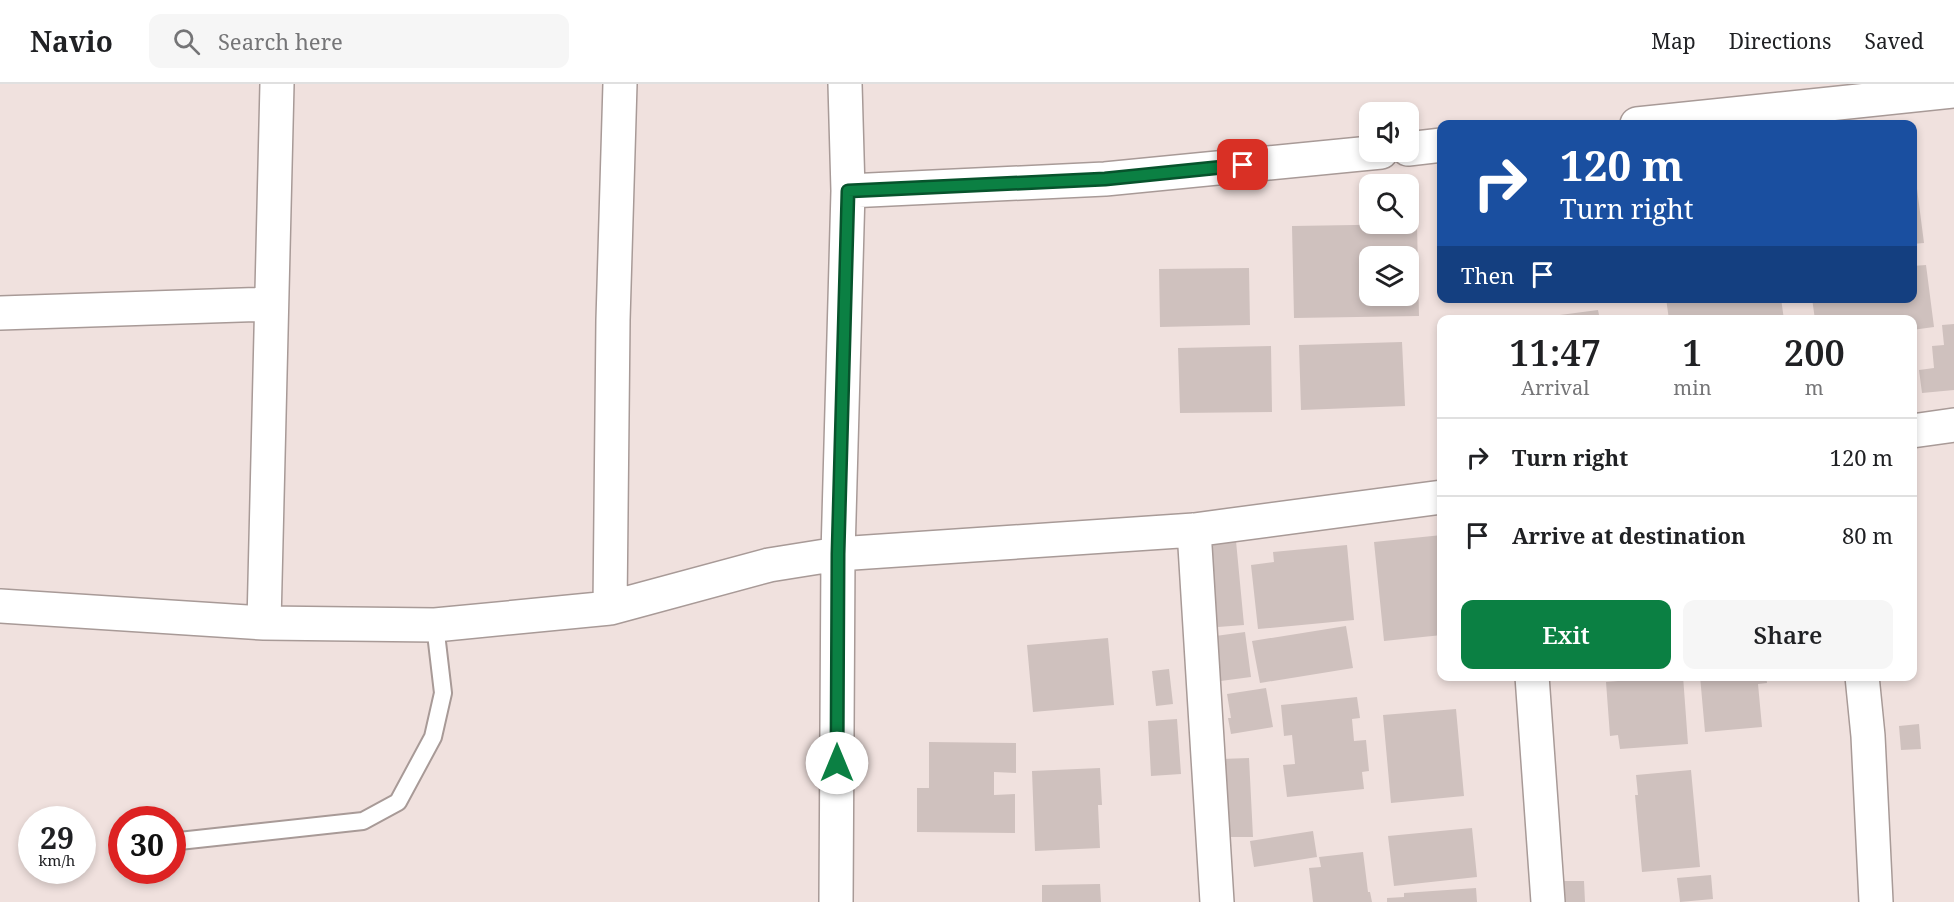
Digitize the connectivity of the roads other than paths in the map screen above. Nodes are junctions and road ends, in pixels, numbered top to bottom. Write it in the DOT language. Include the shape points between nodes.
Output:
graph roads {
  1 [pos="277,84"];
  2 [pos="620,84"];
  3 [pos="845,84"];
  4 [pos="1954,91"];
  5 [pos="1675,120"];
  6 [pos="1437,146"];
  7 [pos="1419,148"];
  8 [pos="1359,154"];
  9 [pos="848,191"];
  10 [pos="271,304"];
  11 [pos="0,313"];
  12 [pos="1954,425"];
  13 [pos="1917,430"];
  14 [pos="1437,498"];
  15 [pos="1194,530"];
  16 [pos="838,554"];
  17 [pos="0,606"];
  18 [pos="610,608"];
  19 [pos="264,623"];
  20 [pos="435,625"];
  21 [pos="1532,681"];
  22 [pos="1862,681"];
  23 [pos="186,840"];
  24 [pos="836,902"];
  25 [pos="1217,902"];
  26 [pos="1548,902"];
  27 [pos="1876,902"];
  1 -- 10 [label="street"];
  2 -- 18 [label="street"];
  3 -- 9 [label="street"];
  4 -- 5 [label="street"];
  6 -- 7 [label="street"];
  8 -- 9 [label="street" via="1105,179"];
  9 -- 16 [label="street"];
  10 -- 11 [label="street"];
  10 -- 19 [label="street"];
  12 -- 13 [label="street"];
  14 -- 15 [label="street"];
  15 -- 16 [label="street"];
  15 -- 25 [label="street"];
  16 -- 18 [label="street" via="769,565"];
  16 -- 24 [label="street"];
  17 -- 19 [label="street"];
  18 -- 20 [label="street"];
  19 -- 20 [label="street"];
  20 -- 23 [label="lane" via="443,693 433,737 398,802 363,821"];
  21 -- 26 [label="street"];
  22 -- 27 [label="street"];
}
